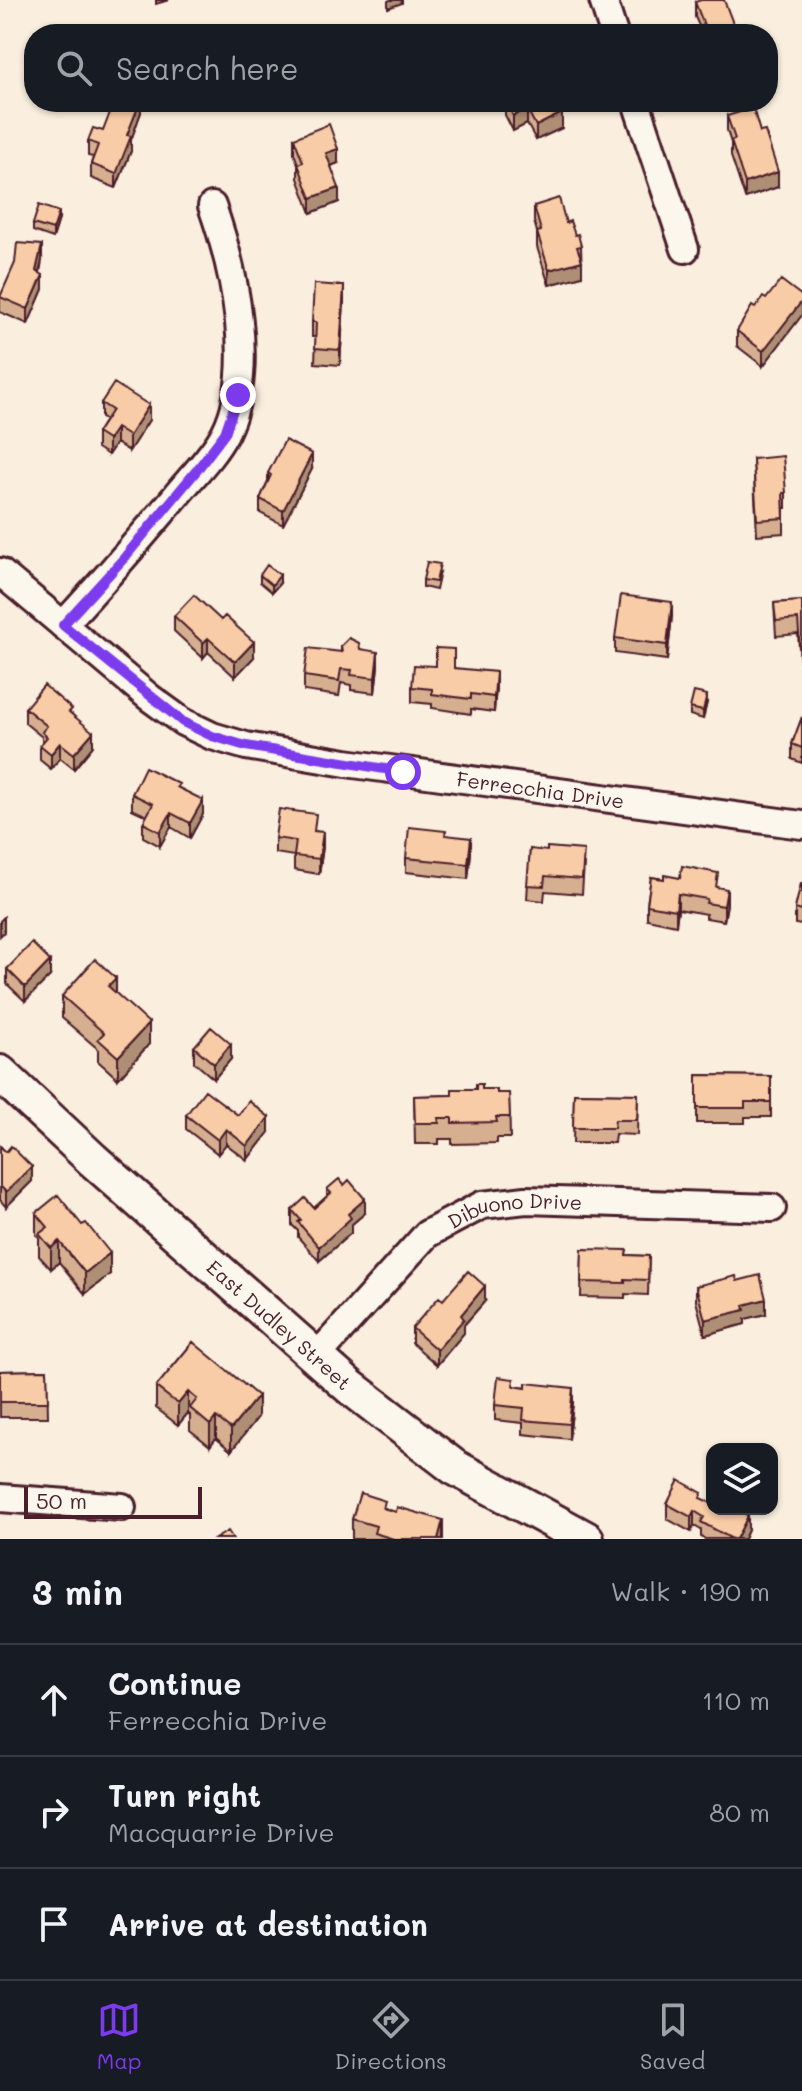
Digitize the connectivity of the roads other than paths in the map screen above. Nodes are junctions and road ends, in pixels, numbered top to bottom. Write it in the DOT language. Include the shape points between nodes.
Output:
graph roads {
  1 [pos="603,0"];
  2 [pos="611,24"];
  3 [pos="639,112"];
  4 [pos="212,206"];
  5 [pos="685,249"];
  6 [pos="0,572"];
  7 [pos="63,625"];
  8 [pos="802,825"];
  9 [pos="0,1073"];
  10 [pos="772,1208"];
  11 [pos="317,1356"];
  12 [pos="0,1498"];
  13 [pos="122,1507"];
  14 [pos="586,1539"];
  1 -- 2 [label="street"];
  3 -- 5 [label="street"];
  4 -- 7 [label="street" via="230,272 241,344 238,395 225,433"];
  6 -- 7 [label="street, Ferrecchia Drive"];
  7 -- 8 [label="street, Ferrecchia Drive" via="183,722 246,746"];
  9 -- 11 [label="street, East Dudley Street"];
  10 -- 11 [label="street, Dibuono Drive" via="526,1200 482,1205 427,1234"];
  11 -- 14 [label="street, East Dudley Street" via="454,1467"];
  12 -- 13 [label="street"];
}
